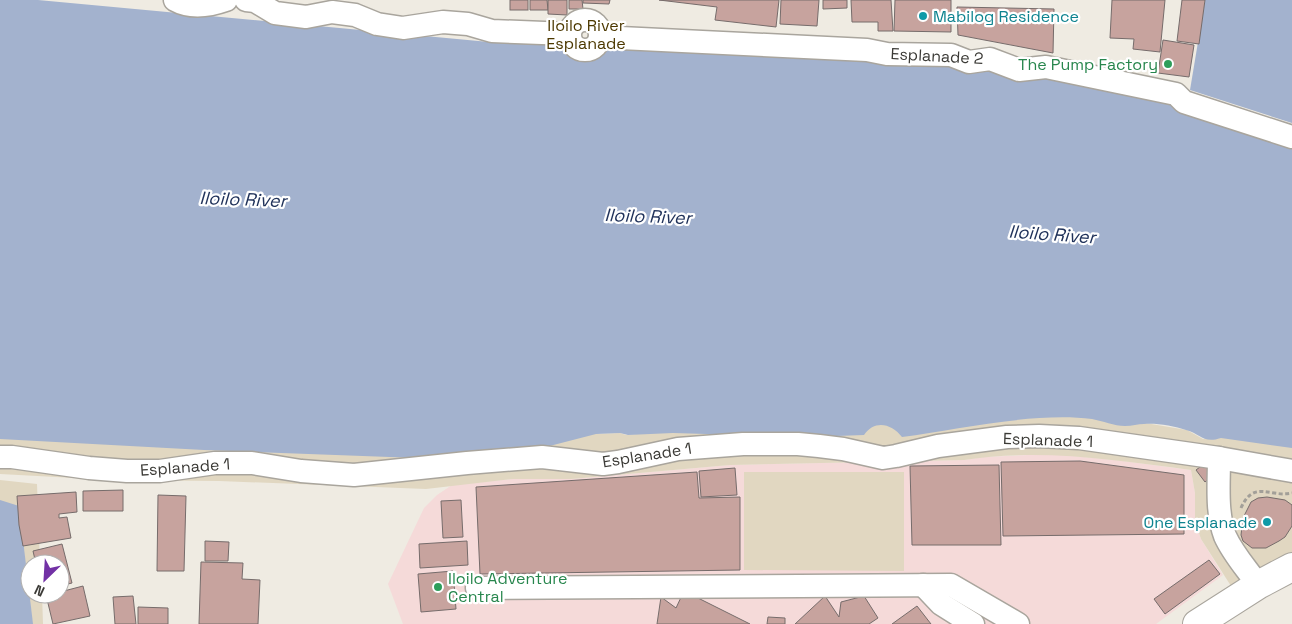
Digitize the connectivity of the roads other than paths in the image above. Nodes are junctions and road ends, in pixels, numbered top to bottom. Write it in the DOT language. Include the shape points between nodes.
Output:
graph roads {
  1 [pos="175,0"];
  2 [pos="226,0"];
  3 [pos="246,0"];
  4 [pos="1292,137"];
  5 [pos="0,457"];
  6 [pos="1218,458"];
  7 [pos="1292,471"];
  8 [pos="1281,577"];
  9 [pos="924,585"];
  10 [pos="477,588"];
  11 [pos="972,624"];
  12 [pos="1018,624"];
  13 [pos="1197,624"];
  1 -- 2 [label="street" via="183,5 207,6"];
  3 -- 4 [label="street, Esplanade 2" via="255,1 275,13 306,16 332,12 403,28 443,22 468,24 492,31 570,34 575,46 585,50 594,46 600,37 951,55 969,62 990,59 1019,70 1046,67 1176,94 1184,102"];
  5 -- 6 [label="street, Esplanade 1" via="127,471 252,463 354,475 542,457 603,464 678,450 743,444 819,446 883,458 938,446 1039,436 1079,438"];
  6 -- 7 [label="street, Esplanade 1"];
  6 -- 8 [label="street" via="1220,512 1226,538 1233,550"];
  8 -- 13 [label="main road"];
  9 -- 10 [label="street"];
  9 -- 11 [label="street" via="941,604"];
  9 -- 12 [label="street" via="951,584"];
}
